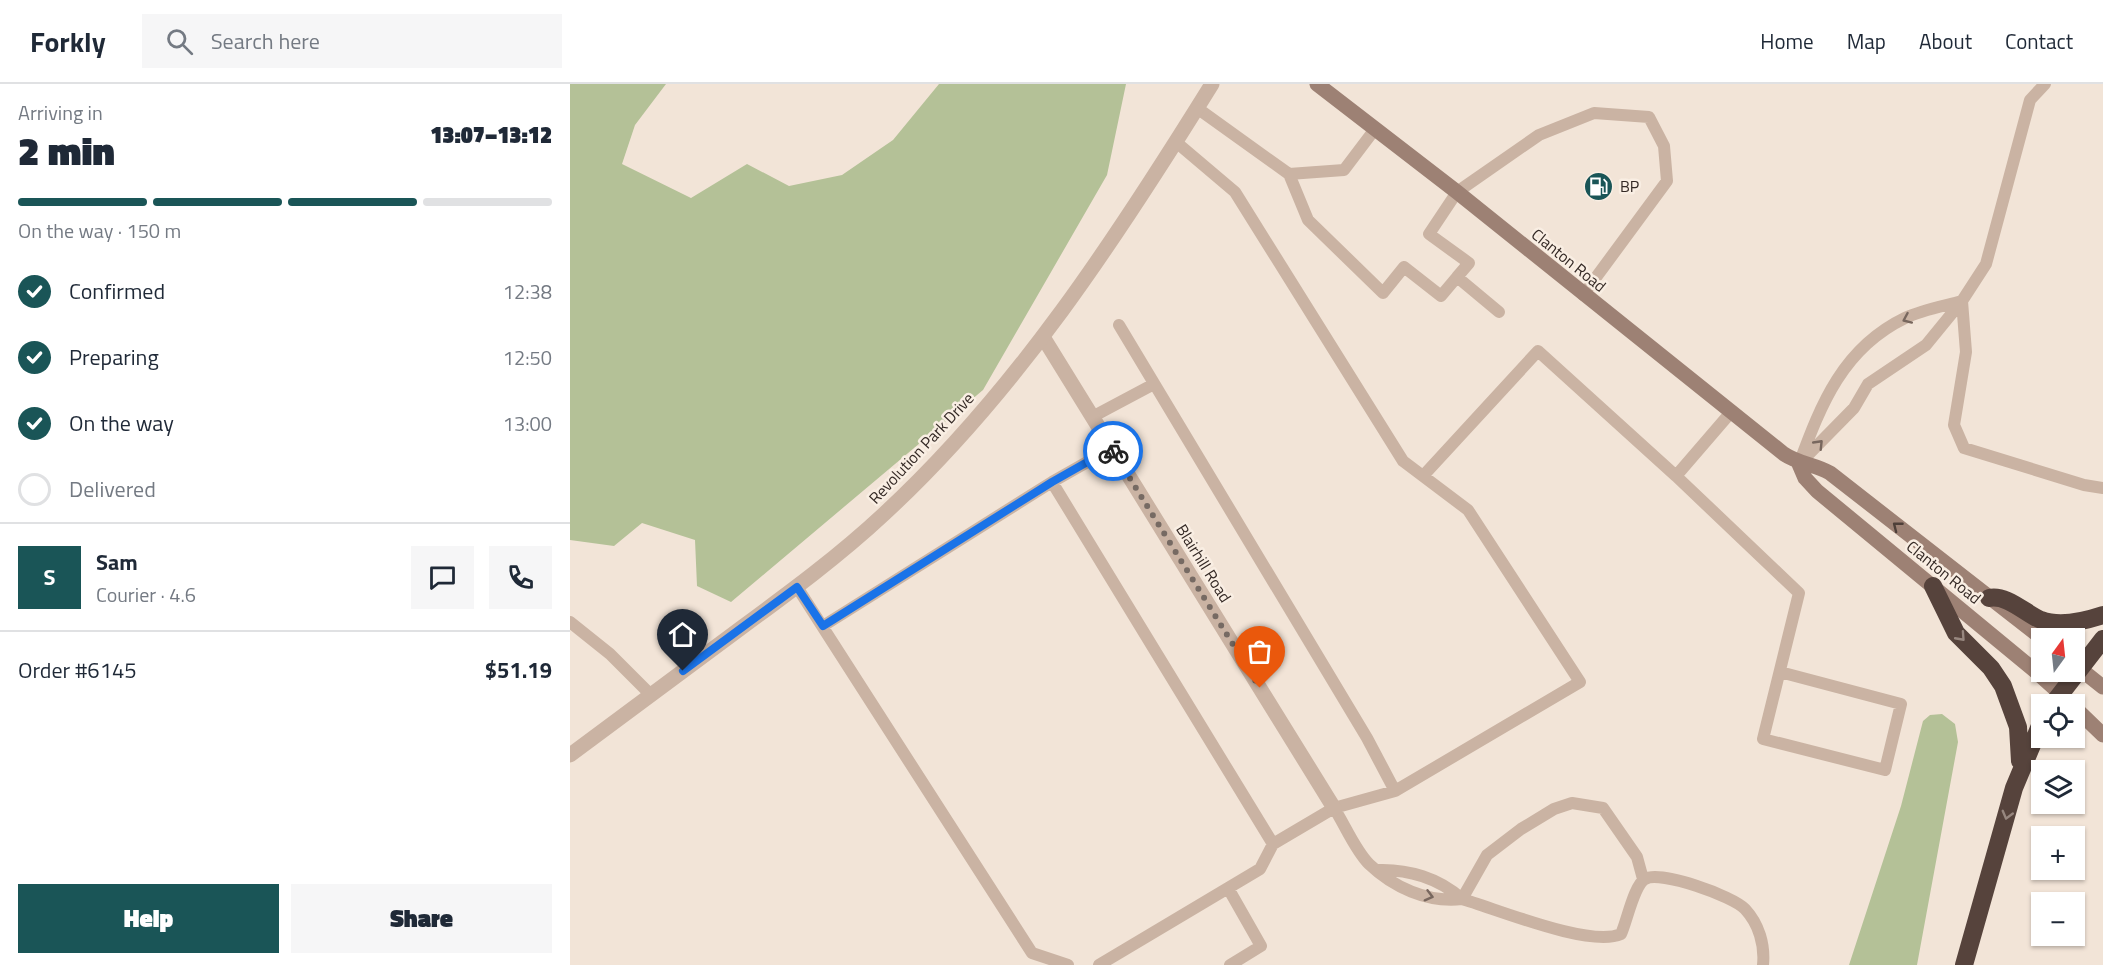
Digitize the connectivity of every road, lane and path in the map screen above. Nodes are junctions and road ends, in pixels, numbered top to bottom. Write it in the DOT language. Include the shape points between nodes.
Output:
graph roads {
  1 [pos="1212,84"];
  2 [pos="1317,84"];
  3 [pos="2045,84"];
  4 [pos="1197,108"];
  5 [pos="1375,129"];
  6 [pos="1176,142"];
  7 [pos="1289,174"];
  8 [pos="1457,192"];
  9 [pos="1457,277"];
  10 [pos="1583,296"];
  11 [pos="1962,301"];
  12 [pos="1499,312"];
  13 [pos="1119,325"];
  14 [pos="1043,337"];
  15 [pos="1154,384"];
  16 [pos="1731,411"];
  17 [pos="1092,417"];
  18 [pos="1112,448"];
  19 [pos="1799,464"];
  20 [pos="1423,476"];
  21 [pos="1676,476"];
  22 [pos="1052,482"];
  23 [pos="2103,488"];
  24 [pos="1933,586"];
  25 [pos="797,587"];
  26 [pos="1989,598"];
  27 [pos="2103,615"];
  28 [pos="570,622"];
  29 [pos="823,626"];
  30 [pos="2031,630"];
  31 [pos="2103,639"];
  32 [pos="2085,657"];
  33 [pos="1780,672"];
  34 [pos="2085,672"];
  35 [pos="2103,687"];
  36 [pos="2055,694"];
  37 [pos="651,695"];
  38 [pos="2085,720"];
  39 [pos="2103,735"];
  40 [pos="2031,747"];
  41 [pos="570,755"];
  42 [pos="2019,775"];
  43 [pos="1395,791"];
  44 [pos="1334,808"];
  45 [pos="1273,844"];
  46 [pos="1378,870"];
  47 [pos="1643,879"];
  48 [pos="1228,888"];
  49 [pos="1462,899"];
  50 [pos="1068,965"];
  51 [pos="1099,965"];
  52 [pos="1230,965"];
  53 [pos="1763,965"];
  54 [pos="1965,965"];
  1 -- 4 [label="street, Revolution Park Drive"];
  2 -- 5 [label="main road, Clanton Road"];
  3 -- 11 [label="lane" via="2030,100 1986,264"];
  4 -- 6 [label="street, Revolution Park Drive"];
  4 -- 7 [label="lane"];
  5 -- 7 [label="lane" via="1344,170"];
  5 -- 8 [label="main road, Clanton Road"];
  6 -- 14 [label="street, Revolution Park Drive" via="1103,256"];
  6 -- 20 [label="lane" via="1235,192 1403,461"];
  7 -- 9 [label="lane" via="1308,220 1383,293 1404,267 1441,296"];
  8 -- 9 [label="lane" via="1429,234 1469,264"];
  8 -- 10 [label="main road, Clanton Road"];
  8 -- 10 [label="lane" via="1539,135 1594,113 1649,117 1664,146 1667,181"];
  9 -- 12 [label="lane"];
  10 -- 16 [label="main road, Clanton Road"];
  19 -- 11 [label="lane, one-way" via="1854,408 1868,384 1926,345"];
  11 -- 19 [label="lane, one-way" via="1905,318 1847,362 1820,408"];
  11 -- 23 [label="lane" via="1966,352 1954,425 1964,448"];
  13 -- 15 [label="lane"];
  14 -- 17 [label="street, Blairhill Road"];
  14 -- 25 [label="street, Revolution Park Drive" via="913,486"];
  15 -- 17 [label="lane"];
  15 -- 43 [label="lane"];
  16 -- 19 [label="main road, Clanton Road"];
  16 -- 21 [label="lane"];
  17 -- 18 [label="street, Blairhill Road"];
  18 -- 22 [label="lane"];
  18 -- 44 [label="street, Blairhill Road"];
  19 -- 24 [label="main road, Clanton Road" via="1817,491"];
  26 -- 19 [label="main road, Clanton Road, one-way" via="1830,473"];
  20 -- 21 [label="lane" via="1538,351"];
  20 -- 43 [label="lane" via="1468,510 1580,682"];
  21 -- 33 [label="lane" via="1799,593"];
  22 -- 29 [label="lane"];
  22 -- 45 [label="lane"];
  24 -- 36 [label="main road, Clanton Road"];
  24 -- 42 [label="highway, one-way" via="1956,633 2003,686 2018,727"];
  25 -- 29 [label="lane"];
  25 -- 37 [label="street, Revolution Park Drive"];
  26 -- 27 [label="highway" via="2006,601 2045,621 2076,621"];
  26 -- 30 [label="main road, Clanton Road"];
  28 -- 37 [label="lane" via="610,654"];
  29 -- 50 [label="lane" via="1032,953"];
  31 -- 32 [label="highway"];
  33 -- 33 [label="lane" via="1763,739 1885,770 1901,704"];
  34 -- 35 [label="main road"];
  37 -- 41 [label="street, Revolution Park Drive"];
  38 -- 39 [label="main road, Clanton Road"];
  40 -- 42 [label="highway"];
  42 -- 54 [label="highway, one-way"];
  43 -- 44 [label="lane"];
  44 -- 45 [label="lane"];
  44 -- 46 [label="lane" via="1368,863"];
  45 -- 48 [label="lane" via="1260,868"];
  46 -- 49 [label="lane" via="1418,875 1441,883"];
  46 -- 49 [label="lane, one-way" via="1407,890 1447,901"];
  47 -- 49 [label="lane" via="1621,934 1612,938 1583,936"];
  47 -- 49 [label="lane" via="1637,856 1603,808 1572,803 1529,824 1487,855"];
  47 -- 53 [label="lane" via="1666,877 1731,899 1743,907 1760,936"];
  48 -- 51 [label="lane"];
  48 -- 52 [label="lane" via="1261,946"];
}
